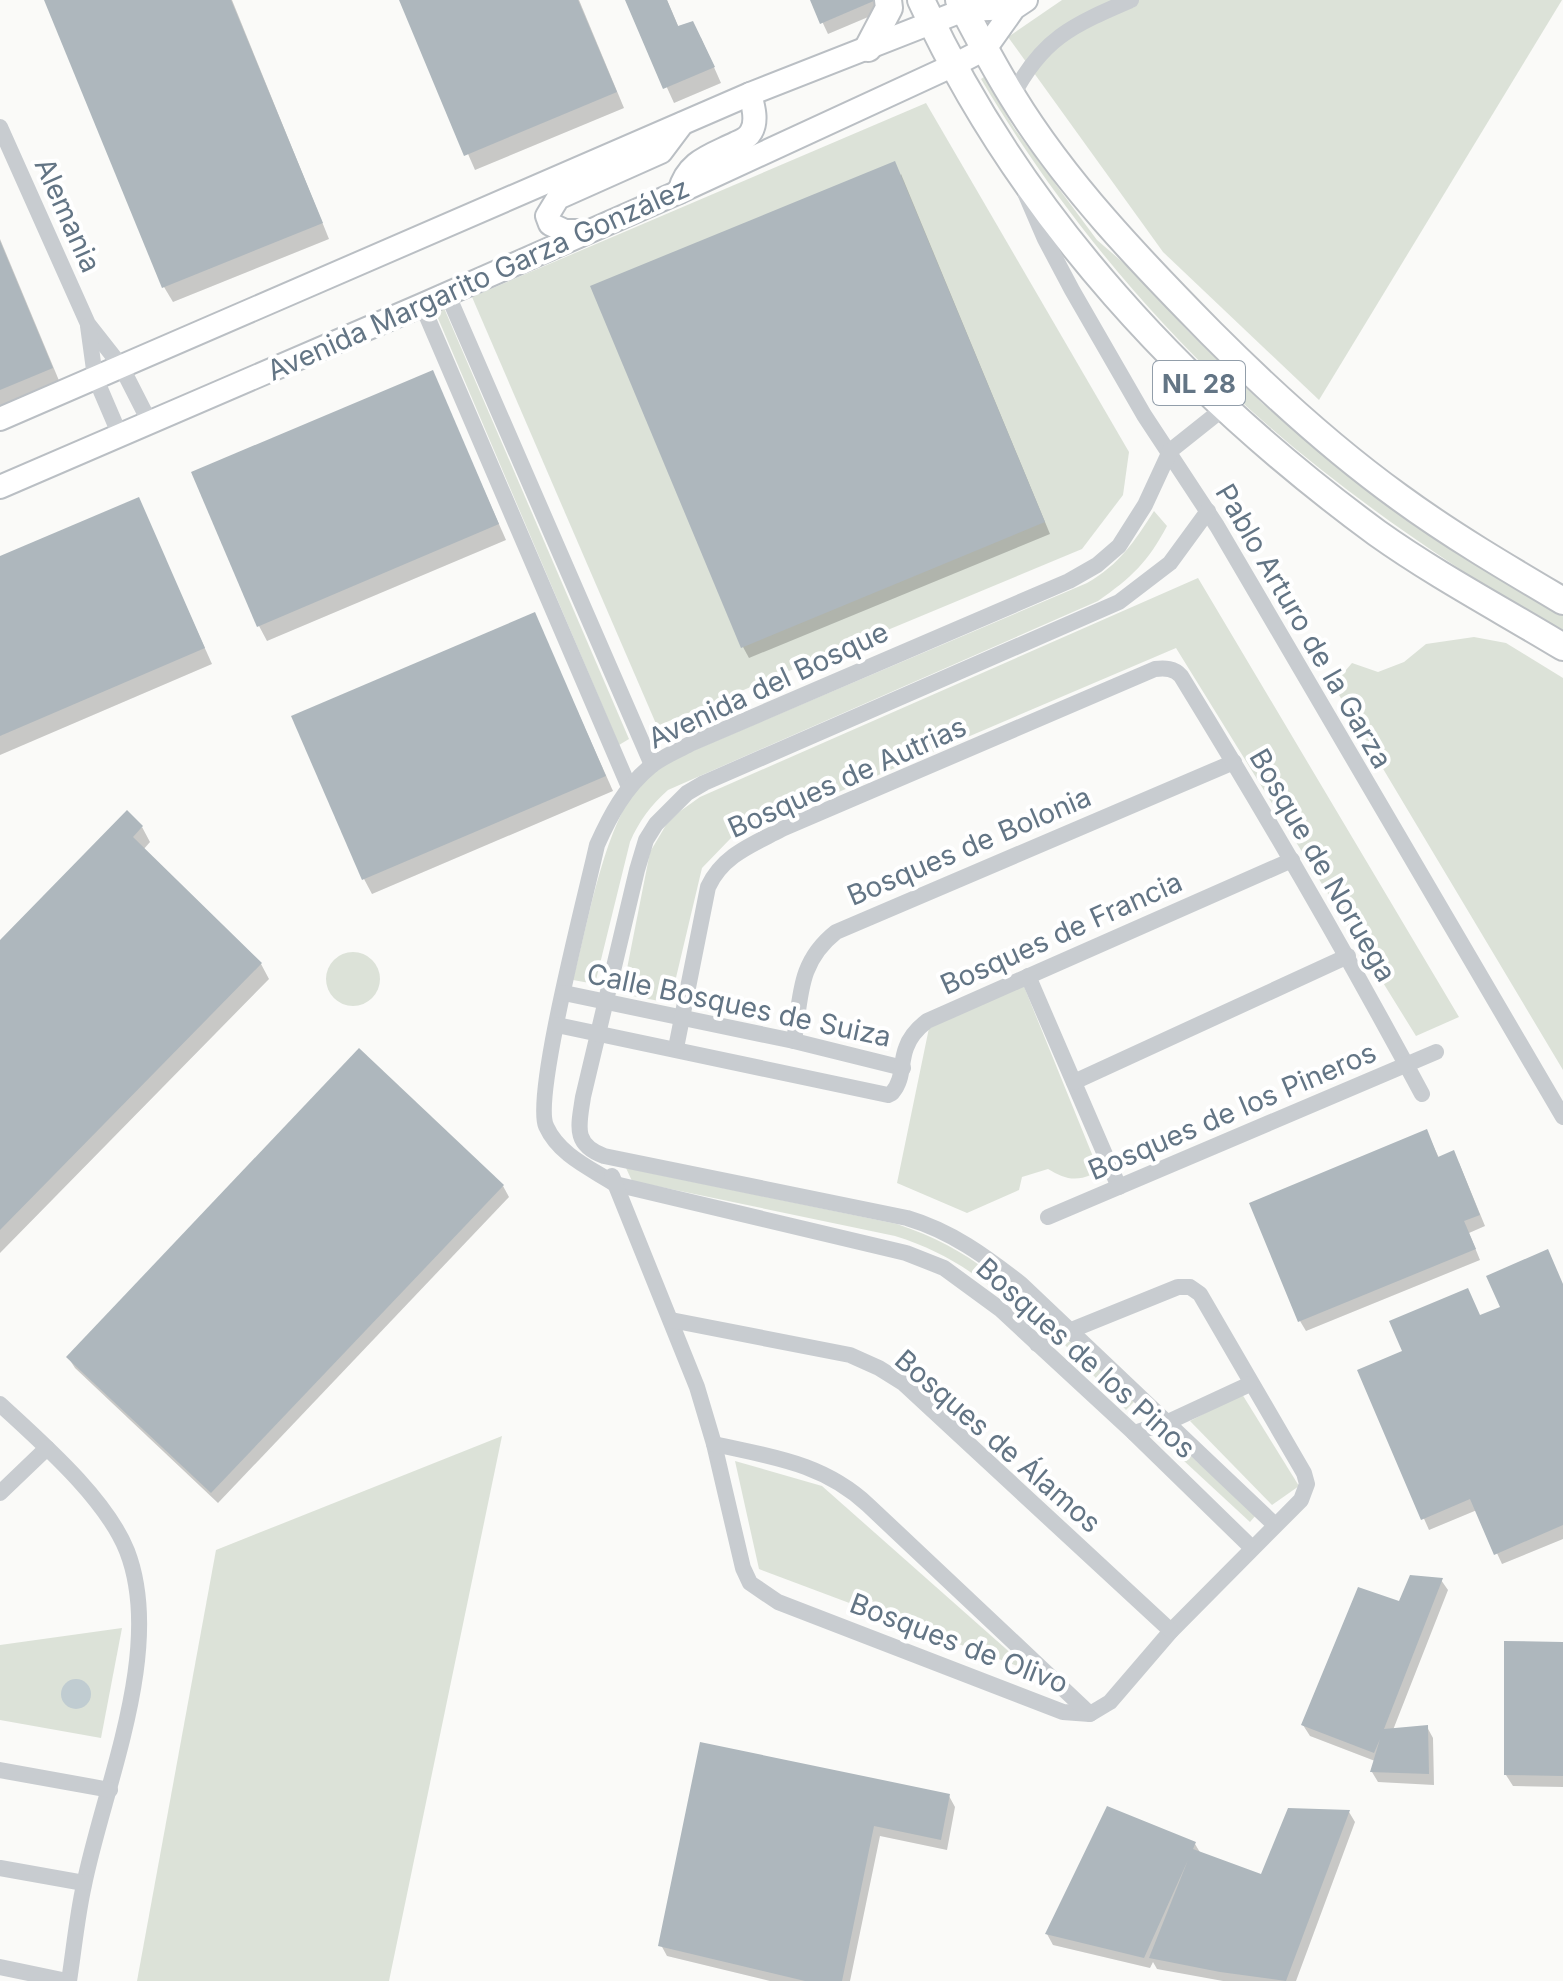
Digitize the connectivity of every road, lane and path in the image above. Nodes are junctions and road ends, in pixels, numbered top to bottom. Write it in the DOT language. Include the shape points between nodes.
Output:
graph roads {
  1 [pos="888,0"];
  2 [pos="1131,0"];
  3 [pos="1020,4"];
  4 [pos="962,5"];
  5 [pos="926,11"];
  6 [pos="868,48"];
  7 [pos="985,49"];
  8 [pos="954,65"];
  9 [pos="750,94"];
  10 [pos="1012,97"];
  11 [pos="683,123"];
  12 [pos="0,127"];
  13 [pos="1010,157"];
  14 [pos="679,192"];
  15 [pos="590,231"];
  16 [pos="447,293"];
  17 [pos="422,305"];
  18 [pos="88,324"];
  19 [pos="121,366"];
  20 [pos="95,377"];
  21 [pos="1224,408"];
  22 [pos="0,419"];
  23 [pos="149,421"];
  24 [pos="119,433"];
  25 [pos="1170,451"];
  26 [pos="0,487"];
  27 [pos="1208,511"];
  28 [pos="1563,601"];
  29 [pos="1563,647"];
  30 [pos="1171,669"];
  31 [pos="1234,762"];
  32 [pos="652,765"];
  33 [pos="629,787"];
  34 [pos="1292,860"];
  35 [pos="1348,956"];
  36 [pos="1028,976"];
  37 [pos="564,993"];
  38 [pos="604,1001"];
  39 [pos="681,1017"];
  40 [pos="557,1025"];
  41 [pos="597,1033"];
  42 [pos="794,1041"];
  43 [pos="676,1048"];
  44 [pos="1436,1052"];
  45 [pos="1406,1064"];
  46 [pos="903,1068"];
  47 [pos="1074,1082"];
  48 [pos="892,1093"];
  49 [pos="1422,1094"];
  50 [pos="1563,1117"];
  51 [pos="552,1135"];
  52 [pos="604,1156"];
  53 [pos="615,1184"];
  54 [pos="1119,1187"];
  55 [pos="1048,1217"];
  56 [pos="671,1320"];
  57 [pos="1071,1331"];
  58 [pos="1037,1344"];
  59 [pos="1250,1384"];
  60 [pos="0,1404"];
  61 [pos="1168,1422"];
  62 [pos="1134,1433"];
  63 [pos="714,1444"];
  64 [pos="47,1448"];
  65 [pos="0,1493"];
  66 [pos="1274,1524"];
  67 [pos="1252,1548"];
  68 [pos="1171,1631"];
  69 [pos="1090,1714"];
  70 [pos="0,1770"];
  71 [pos="110,1790"];
  72 [pos="0,1868"];
  73 [pos="84,1883"];
  74 [pos="0,1967"];
  75 [pos="68,1981"];
  1 -- 6 [label="main road"];
  2 -- 10 [label="street" via="1064,32 1026,69"];
  3 -- 4 [label="main road"];
  3 -- 7 [label="main road"];
  4 -- 5 [label="main road"];
  4 -- 7 [label="main road, NL 28"];
  5 -- 6 [label="main road"];
  5 -- 8 [label="main road, NL 28"];
  6 -- 9 [label="main road"];
  7 -- 8 [label="main road, Avenida Margarito Garza González"];
  7 -- 10 [label="main road, NL 28"];
  8 -- 13 [label="main road, NL 28"];
  8 -- 14 [label="main road, Avenida Margarito Garza González"];
  9 -- 11 [label="main road"];
  9 -- 14 [label="main road" via="753,131 691,167"];
  10 -- 28 [label="main road, NL 28" via="1132,252 1317,434 1410,505"];
  11 -- 15 [label="main road" via="661,152 558,198 551,207 547,216 555,228"];
  11 -- 19 [label="main road"];
  12 -- 18 [label="street, Alemania"];
  13 -- 21 [label="main road, NL 28" via="1061,231 1113,293"];
  13 -- 25 [label="street, Pablo Arturo de la Garza" via="1072,290"];
  14 -- 15 [label="main road, Avenida Margarito Garza González"];
  15 -- 16 [label="main road, Avenida Margarito Garza González"];
  16 -- 17 [label="main road, Avenida Margarito Garza González"];
  16 -- 32 [label="street"];
  17 -- 23 [label="main road, Avenida Margarito Garza González"];
  17 -- 33 [label="street"];
  18 -- 19 [label="street, Alemania"];
  18 -- 20 [label="street, Alemania"];
  19 -- 20 [label="main road"];
  19 -- 23 [label="street, Alemania"];
  20 -- 22 [label="main road"];
  20 -- 24 [label="street, Alemania"];
  21 -- 25 [label="street"];
  21 -- 29 [label="main road, NL 28" via="1379,534"];
  23 -- 24 [label="main road, Avenida Margarito Garza González"];
  24 -- 26 [label="main road, Avenida Margarito Garza González"];
  25 -- 27 [label="street, Pablo Arturo de la Garza"];
  25 -- 32 [label="street, Avenida del Bosque" via="1130,530 1097,565"];
  27 -- 38 [label="street" via="1170,563 1119,602 687,793 646,840"];
  27 -- 50 [label="street, Pablo Arturo de la Garza"];
  30 -- 31 [label="street, Bosque de Noruega" via="1181,676"];
  30 -- 39 [label="street, Bosques de Autrias" via="1155,669 782,829 731,856 708,887"];
  31 -- 34 [label="street, Bosque de Noruega"];
  31 -- 42 [label="street, Bosques de Bolonia" via="836,932 822,943 805,973"];
  32 -- 33 [label="street, Avenida del Bosque"];
  33 -- 37 [label="street, Avenida del Bosque" via="597,845"];
  34 -- 35 [label="street, Bosque de Noruega"];
  34 -- 36 [label="street, Bosques de Francia"];
  35 -- 45 [label="street, Bosque de Noruega"];
  35 -- 47 [label="street"];
  36 -- 46 [label="street, Bosques de Francia" via="927,1021 906,1047"];
  36 -- 47 [label="street"];
  37 -- 38 [label="street, Calle Bosques de Suiza"];
  37 -- 40 [label="street, Avenida del Bosque"];
  38 -- 39 [label="street, Calle Bosques de Suiza"];
  38 -- 41 [label="street"];
  39 -- 42 [label="street, Calle Bosques de Suiza"];
  39 -- 43 [label="street, Bosques de Autrias"];
  40 -- 41 [label="street, Calle Bosques de Suiza"];
  40 -- 51 [label="street, Avenida del Bosque" via="543,1105"];
  41 -- 43 [label="street, Calle Bosques de Suiza"];
  41 -- 52 [label="street, Bosques de los Pinos" via="579,1126 583,1143"];
  42 -- 46 [label="street, Calle Bosques de Suiza"];
  43 -- 48 [label="street, Calle Bosques de Suiza"];
  44 -- 45 [label="street, Bosques de los Pineros"];
  45 -- 49 [label="street, Bosque de Noruega"];
  45 -- 54 [label="street, Bosques de los Pineros"];
  46 -- 48 [label="street, Bosques de Francia"];
  47 -- 54 [label="street"];
  51 -- 53 [label="street, Bosques de los Pinos" via="573,1158"];
  52 -- 53 [label="street, Bosques de Olivo"];
  52 -- 57 [label="street, Bosques de los Pinos" via="927,1224 985,1255"];
  53 -- 56 [label="street, Bosques de Olivo"];
  53 -- 58 [label="street, Bosques de los Pinos" via="906,1253 971,1286"];
  54 -- 55 [label="street, Bosques de los Pineros"];
  56 -- 63 [label="street, Bosques de Olivo"];
  56 -- 68 [label="street, Bosques de Álamos" via="850,1355 879,1368 903,1383"];
  57 -- 58 [label="street, Bosques de Olivo"];
  57 -- 59 [label="street, Bosques de Olivo" via="1178,1287 1190,1287 1200,1294"];
  57 -- 61 [label="street, Bosques de los Pinos"];
  58 -- 62 [label="street, Bosques de los Pinos"];
  59 -- 61 [label="street"];
  59 -- 66 [label="street, Bosques de Olivo" via="1307,1484 1301,1500"];
  60 -- 64 [label="street"];
  61 -- 62 [label="street"];
  61 -- 66 [label="street, Bosques de los Pinos"];
  62 -- 67 [label="street, Bosques de los Pinos"];
  63 -- 69 [label="street" via="806,1465 845,1485"];
  63 -- 69 [label="street, Bosques de Olivo" via="743,1568 761,1592 1063,1712"];
  64 -- 65 [label="street"];
  64 -- 71 [label="street" via="112,1522 137,1589 131,1700"];
  66 -- 67 [label="street, Bosques de Olivo"];
  67 -- 68 [label="street, Bosques de Olivo"];
  68 -- 69 [label="street, Bosques de Olivo" via="1110,1702"];
  70 -- 71 [label="street"];
  71 -- 73 [label="street"];
  72 -- 73 [label="street"];
  73 -- 75 [label="street"];
  74 -- 75 [label="street"];
}
